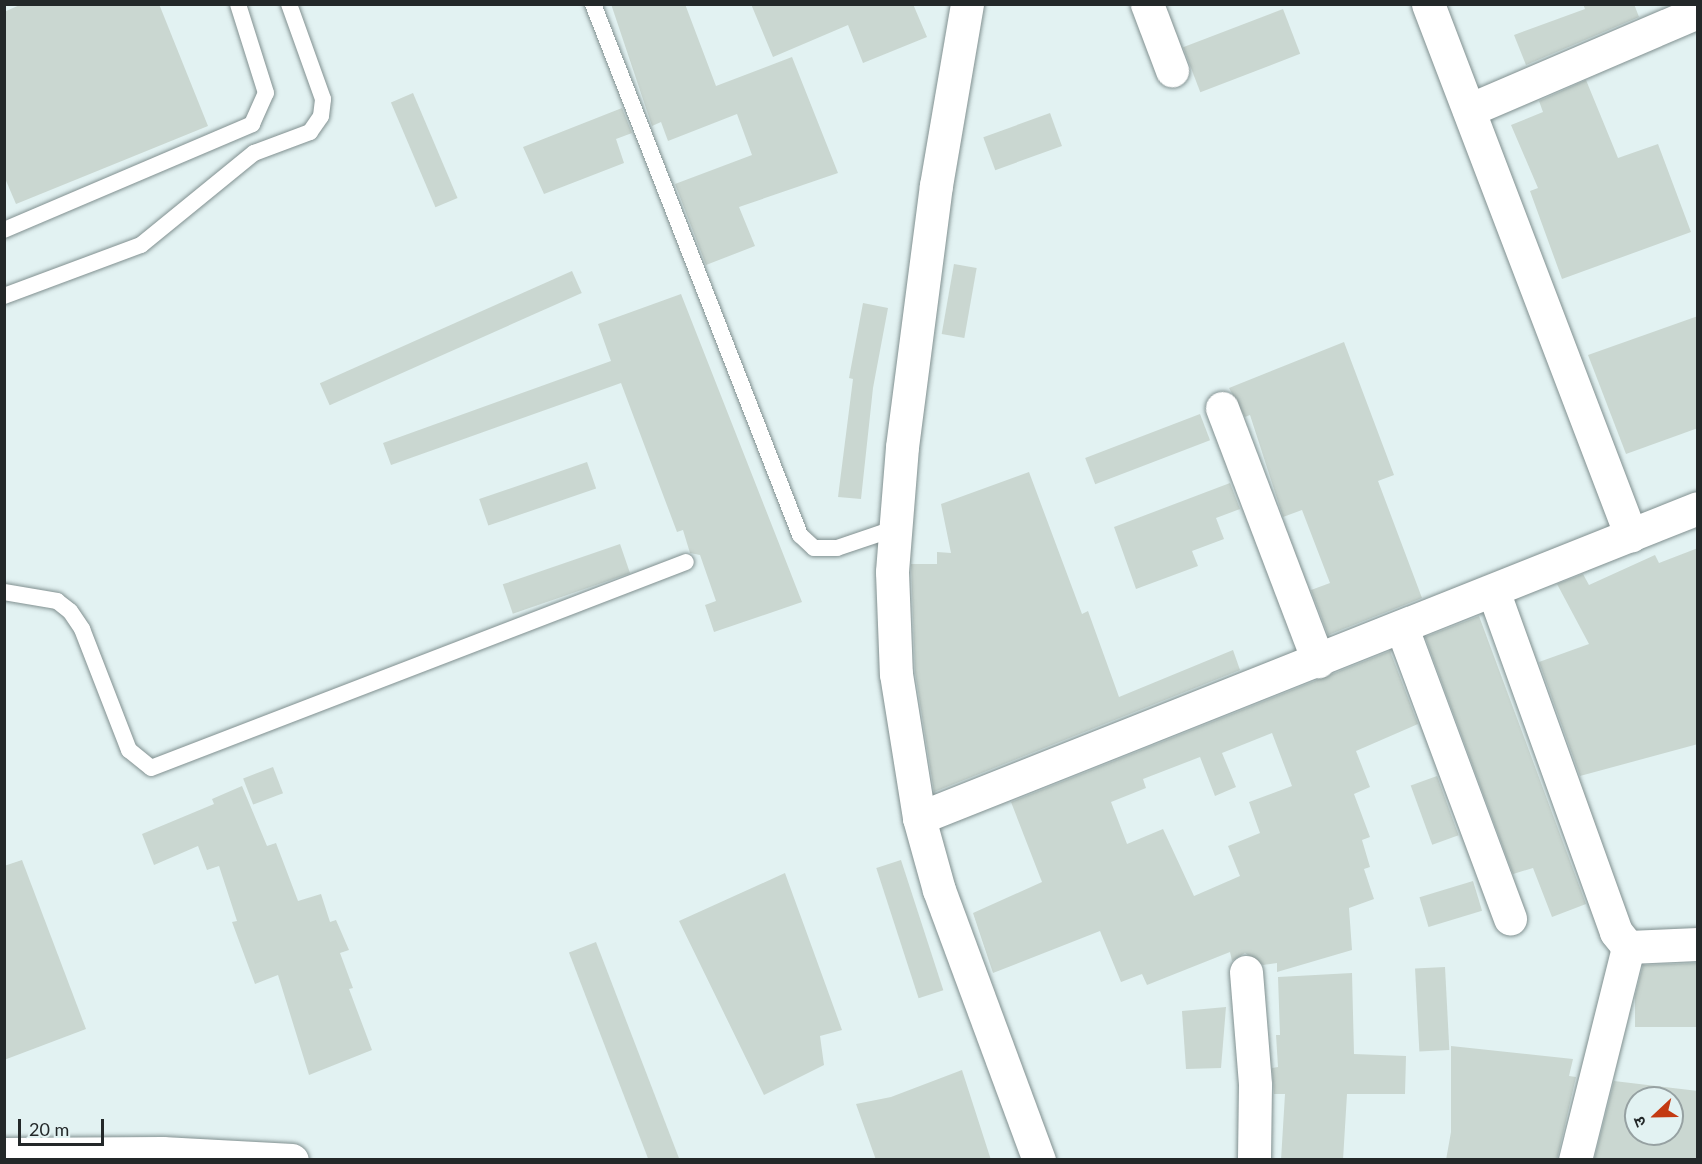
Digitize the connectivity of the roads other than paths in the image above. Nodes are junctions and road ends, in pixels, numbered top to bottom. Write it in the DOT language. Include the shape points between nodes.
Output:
graph roads {
  1 [pos="238,4"];
  2 [pos="289,4"];
  3 [pos="593,4"];
  4 [pos="967,4"];
  5 [pos="1147,4"];
  6 [pos="1431,6"];
  7 [pos="1698,12"];
  8 [pos="1172,70"];
  9 [pos="1469,110"];
  10 [pos="4,230"];
  11 [pos="4,296"];
  12 [pos="1222,408"];
  13 [pos="1698,508"];
  14 [pos="896,528"];
  15 [pos="1631,536"];
  16 [pos="686,562"];
  17 [pos="4,592"];
  18 [pos="1494,593"];
  19 [pos="1402,628"];
  20 [pos="1318,661"];
  21 [pos="919,818"];
  22 [pos="1510,919"];
  23 [pos="1698,944"];
  24 [pos="1628,946"];
  25 [pos="1246,972"];
  26 [pos="4,1154"];
  27 [pos="103,1156"];
  28 [pos="292,1160"];
  29 [pos="1039,1160"];
  30 [pos="1254,1160"];
  31 [pos="1575,1160"];
  1 -- 10 [label="lane" via="266,93 252,124"];
  2 -- 11 [label="lane" via="323,99 321,116 310,132 247,158 210,193 141,244"];
  3 -- 14 [label="lane" via="800,535 814,548 837,548"];
  4 -- 14 [label="street" via="936,185"];
  5 -- 8 [label="street"];
  6 -- 9 [label="street"];
  7 -- 9 [label="street"];
  9 -- 15 [label="street"];
  12 -- 20 [label="street"];
  13 -- 15 [label="street"];
  14 -- 21 [label="street" via="892,572 896,674"];
  15 -- 18 [label="street"];
  16 -- 17 [label="lane" via="152,768 129,750 82,629 69,611 57,601"];
  18 -- 19 [label="street"];
  18 -- 24 [label="street" via="1605,911"];
  19 -- 20 [label="street"];
  19 -- 22 [label="street"];
  20 -- 21 [label="street"];
  21 -- 29 [label="street" via="939,890"];
  23 -- 24 [label="street"];
  24 -- 31 [label="street"];
  25 -- 30 [label="street" via="1255,1085"];
  26 -- 27 [label="street"];
  27 -- 28 [label="street"];
}
